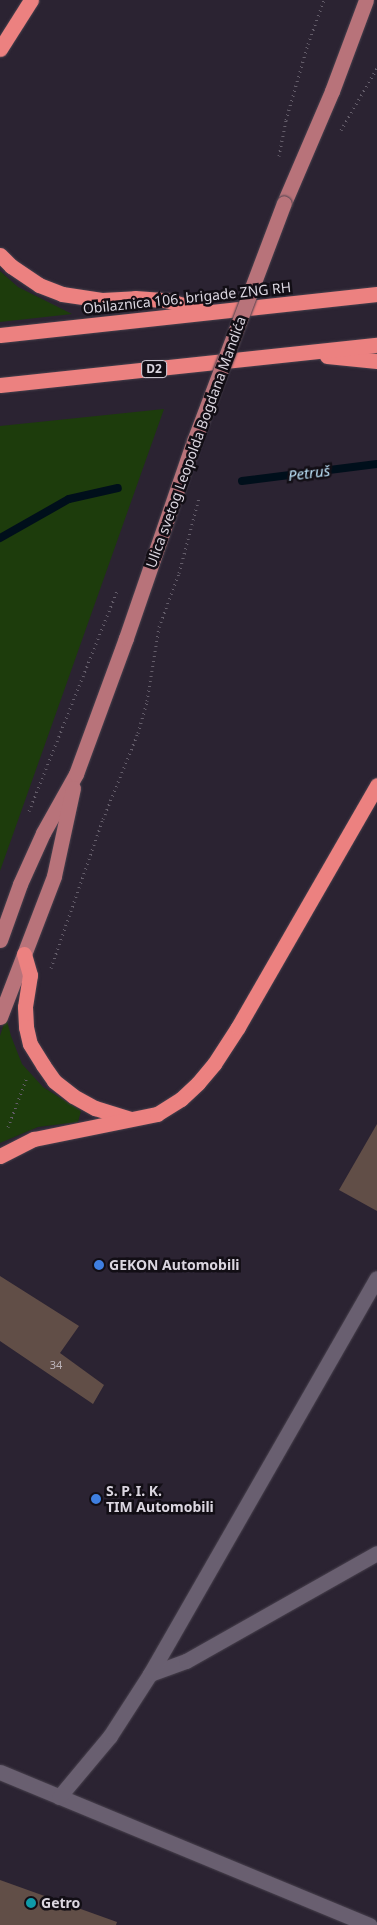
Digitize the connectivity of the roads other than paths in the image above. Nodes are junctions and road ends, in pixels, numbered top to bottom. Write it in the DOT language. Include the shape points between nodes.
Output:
graph roads {
  1 [pos="31,0"];
  2 [pos="366,0"];
  3 [pos="0,49"];
  4 [pos="0,255"];
  5 [pos="377,294"];
  6 [pos="208,312"];
  7 [pos="0,335"];
  8 [pos="377,345"];
  9 [pos="305,353"];
  10 [pos="377,361"];
  11 [pos="0,385"];
  12 [pos="76,774"];
  13 [pos="377,785"];
  14 [pos="0,940"];
  15 [pos="24,954"];
  16 [pos="0,1017"];
  17 [pos="132,1119"];
  18 [pos="6,1153"];
  19 [pos="377,1278"];
  20 [pos="377,1553"];
  21 [pos="150,1674"];
  22 [pos="0,1772"];
  23 [pos="59,1797"];
  24 [pos="370,1925"];
  1 -- 3 [label="highway"];
  2 -- 12 [label="main road, Ulica svetog Leopolda Bogdana Mandića, bridge" via="332,91 284,203 194,441"];
  4 -- 6 [label="highway" via="10,266 32,280 62,294 102,300 166,300"];
  5 -- 6 [label="highway, Obilaznica 106. brigade ZNG RH"];
  6 -- 7 [label="highway, Obilaznica 106. brigade ZNG RH"];
  8 -- 9 [label="highway, D2"];
  9 -- 10 [label="highway"];
  9 -- 11 [label="highway, D2"];
  12 -- 14 [label="main road, Ulica svetog Leopolda Bogdana Mandića" via="43,833"];
  12 -- 15 [label="main road, Ulica svetog Leopolda Bogdana Mandića" via="54,876"];
  13 -- 17 [label="highway" via="214,1064 181,1099 157,1114"];
  15 -- 16 [label="main road, Ulica svetog Leopolda Bogdana Mandića"];
  15 -- 17 [label="highway" via="30,975 25,1007 26,1027 30,1044 43,1065 54,1081 73,1096 95,1108"];
  17 -- 18 [label="highway" via="34,1139"];
  19 -- 21 [label="street"];
  20 -- 21 [label="street" via="186,1661"];
  21 -- 23 [label="street" via="110,1736"];
  22 -- 23 [label="street"];
  23 -- 24 [label="street"];
}
